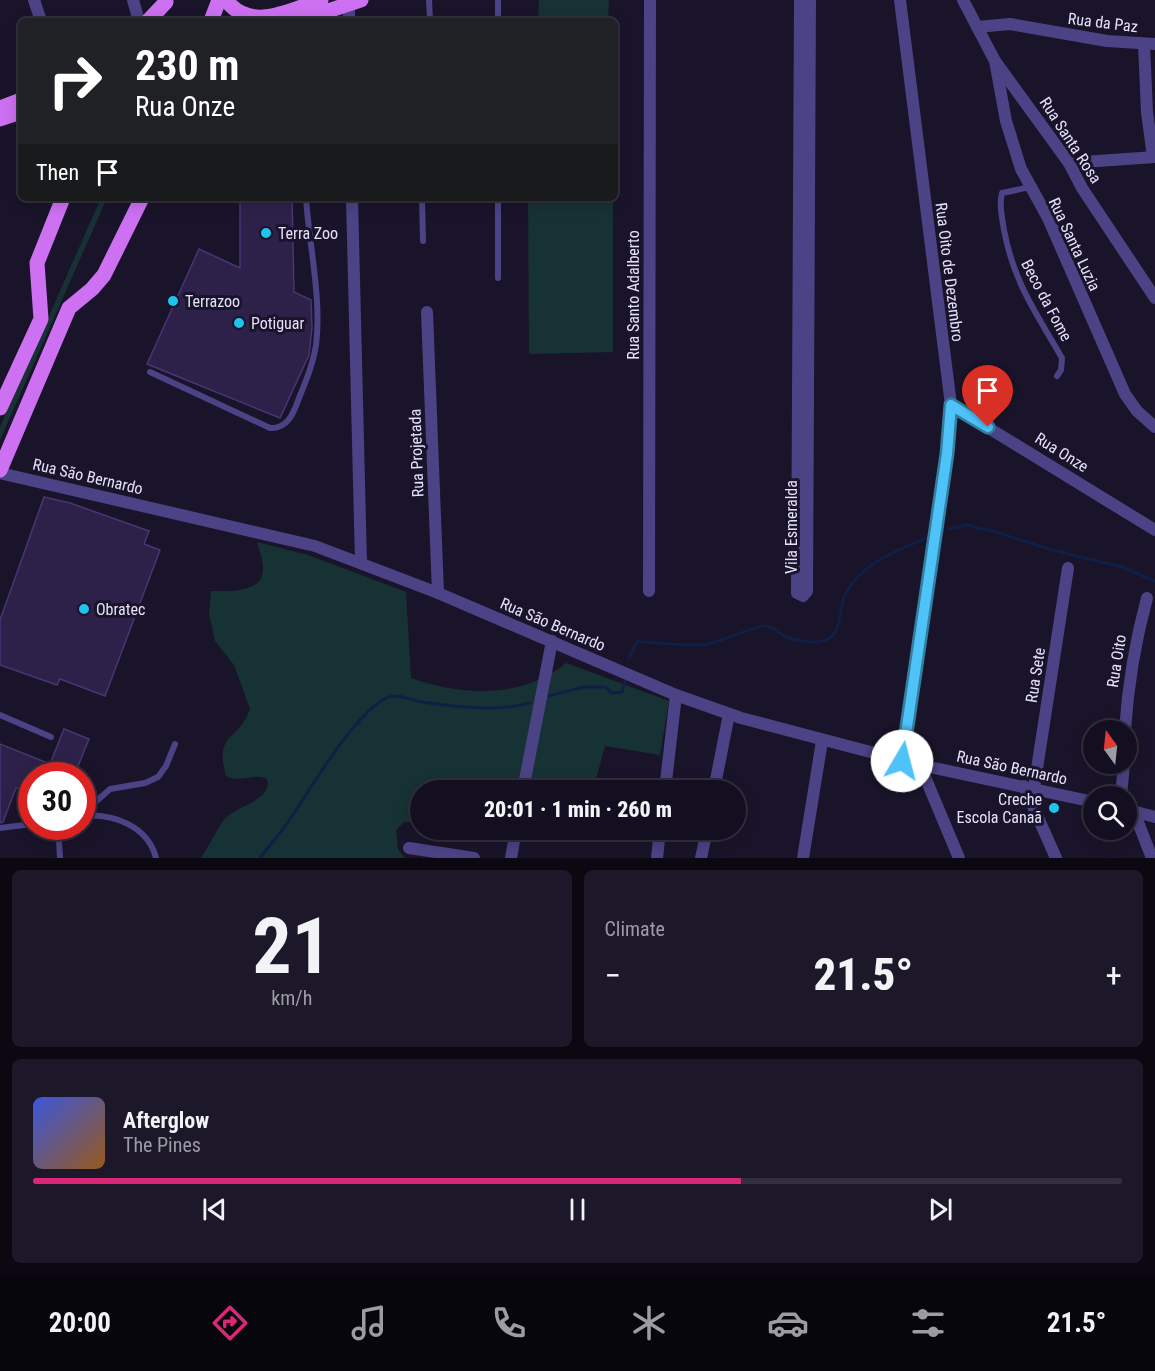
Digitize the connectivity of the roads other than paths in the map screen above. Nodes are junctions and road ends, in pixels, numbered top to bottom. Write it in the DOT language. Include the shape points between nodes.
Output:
graph roads {
  1 [pos="34,0"];
  2 [pos="219,0"];
  3 [pos="226,0"];
  4 [pos="321,0"];
  5 [pos="429,0"];
  6 [pos="498,0"];
  7 [pos="650,0"];
  8 [pos="800,0"];
  9 [pos="810,0"];
  10 [pos="900,0"];
  11 [pos="963,0"];
  12 [pos="166,1"];
  13 [pos="136,2"];
  14 [pos="355,2"];
  15 [pos="295,12"];
  16 [pos="40,18"];
  17 [pos="139,18"];
  18 [pos="151,18"];
  19 [pos="158,18"];
  20 [pos="211,18"];
  21 [pos="350,18"];
  22 [pos="430,18"];
  23 [pos="498,18"];
  24 [pos="977,27"];
  25 [pos="1150,44"];
  26 [pos="995,61"];
  27 [pos="805,91"];
  28 [pos="18,101"];
  29 [pos="0,108"];
  30 [pos="18,113"];
  31 [pos="0,119"];
  32 [pos="1154,157"];
  33 [pos="1069,163"];
  34 [pos="1030,187"];
  35 [pos="62,201"];
  36 [pos="140,201"];
  37 [pos="306,201"];
  38 [pos="351,201"];
  39 [pos="423,201"];
  40 [pos="498,201"];
  41 [pos="804,232"];
  42 [pos="423,242"];
  43 [pos="498,278"];
  44 [pos="1155,298"];
  45 [pos="427,312"];
  46 [pos="150,372"];
  47 [pos="1057,376"];
  48 [pos="951,405"];
  49 [pos="0,408"];
  50 [pos="1155,427"];
  51 [pos="0,472"];
  52 [pos="1155,530"];
  53 [pos="361,562"];
  54 [pos="1068,568"];
  55 [pos="650,591"];
  56 [pos="438,593"];
  57 [pos="1147,598"];
  58 [pos="552,641"];
  59 [pos="676,695"];
  60 [pos="729,714"];
  61 [pos="0,715"];
  62 [pos="1126,720"];
  63 [pos="51,737"];
  64 [pos="822,741"];
  65 [pos="175,744"];
  66 [pos="902,761"];
  67 [pos="920,765"];
  68 [pos="525,780"];
  69 [pos="666,780"];
  70 [pos="716,780"];
  71 [pos="1029,787"];
  72 [pos="1083,799"];
  73 [pos="96,802"];
  74 [pos="1137,813"];
  75 [pos="96,816"];
  76 [pos="1155,817"];
  77 [pos="18,826"];
  78 [pos="1137,826"];
  79 [pos="0,828"];
  80 [pos="59,840"];
  81 [pos="514,840"];
  82 [pos="659,840"];
  83 [pos="704,840"];
  84 [pos="410,848"];
  85 [pos="60,858"];
  86 [pos="156,858"];
  87 [pos="474,858"];
  88 [pos="511,858"];
  89 [pos="657,858"];
  90 [pos="701,858"];
  91 [pos="803,858"];
  92 [pos="959,858"];
  93 [pos="1056,858"];
  94 [pos="1152,858"];
  1 -- 16 [label="street"];
  2 -- 20 [label="main road"];
  3 -- 15 [label="main road" via="243,15"];
  4 -- 15 [label="main road"];
  5 -- 22 [label="lane"];
  6 -- 23 [label="lane"];
  7 -- 55 [label="street, Rua Santo Adalberto"];
  8 -- 9 [label="street"];
  8 -- 27 [label="street, Vila Esmeralda"];
  9 -- 27 [label="street, Vila Esmeralda"];
  10 -- 48 [label="street, Rua Oito de Dezembro"];
  11 -- 24 [label="street, Rua Santa Rosa"];
  12 -- 18 [label="main road"];
  12 -- 19 [label="main road"];
  13 -- 17 [label="street"];
  14 -- 15 [label="main road"];
  14 -- 21 [label="street"];
  24 -- 25 [label="street, Rua da Paz" via="1010,24 1107,41"];
  24 -- 26 [label="street, Rua Santa Rosa"];
  25 -- 32 [label="street" via="1147,112"];
  26 -- 33 [label="street, Rua Santa Rosa"];
  26 -- 34 [label="street, Rua Santa Luzia" via="1015,151"];
  27 -- 41 [label="street, Vila Esmeralda"];
  28 -- 29 [label="main road"];
  30 -- 31 [label="main road"];
  32 -- 33 [label="street"];
  33 -- 44 [label="street, Rua Santa Rosa"];
  34 -- 47 [label="lane, Beco da Fome" via="1002,193 1000,209 1017,280 1062,358"];
  34 -- 50 [label="street, Rua Santa Luzia" via="1048,218 1125,394"];
  35 -- 49 [label="main road" via="37,262 41,319"];
  36 -- 51 [label="main road" via="111,264 92,289 69,308"];
  37 -- 46 [label="lane" via="316,344 308,375 287,421 270,428"];
  38 -- 53 [label="street"];
  39 -- 42 [label="lane"];
  40 -- 43 [label="lane"];
  41 -- 41 [label="street, Vila Esmeralda" via="797,593 803,596 807,591"];
  45 -- 56 [label="street, Rua Projetada"];
  48 -- 52 [label="street, Rua Onze"];
  48 -- 66 [label="street, Rua Oito de Dezembro"];
  51 -- 53 [label="street, Rua São Bernardo" via="286,538"];
  53 -- 56 [label="street, Rua São Bernardo"];
  54 -- 71 [label="street, Rua Sete"];
  56 -- 58 [label="street, Rua São Bernardo"];
  57 -- 62 [label="street, Rua Oito" via="1136,638"];
  58 -- 59 [label="street, Rua São Bernardo"];
  58 -- 68 [label="street"];
  59 -- 60 [label="street, Rua São Bernardo"];
  59 -- 69 [label="street"];
  60 -- 64 [label="street, Rua São Bernardo"];
  60 -- 70 [label="street"];
  61 -- 63 [label="lane"];
  64 -- 66 [label="street, Rua São Bernardo"];
  64 -- 91 [label="street"];
  65 -- 73 [label="lane" via="158,777 110,789"];
  66 -- 67 [label="street, Rua São Bernardo"];
  67 -- 71 [label="street, Rua São Bernardo"];
  67 -- 92 [label="street"];
  71 -- 72 [label="street, Rua São Bernardo"];
  71 -- 93 [label="street"];
  74 -- 76 [label="street"];
  75 -- 86 [label="lane" via="134,827 148,840"];
  77 -- 79 [label="lane"];
  78 -- 94 [label="street"];
  80 -- 85 [label="lane"];
  81 -- 88 [label="street"];
  82 -- 89 [label="street"];
  83 -- 90 [label="street"];
  84 -- 87 [label="street"];
}
